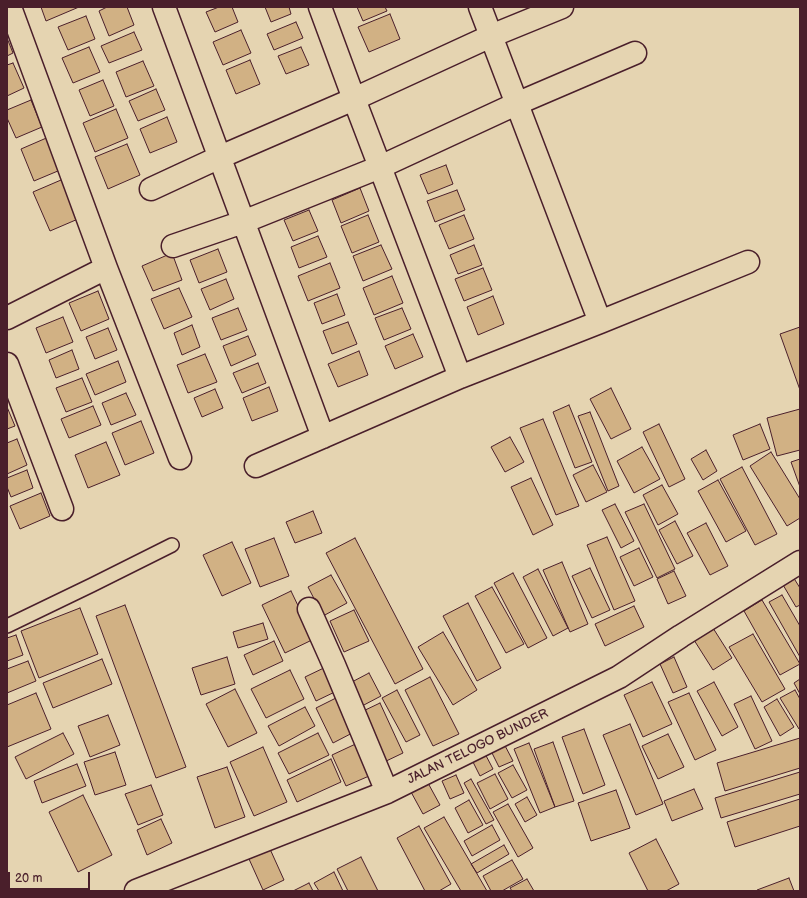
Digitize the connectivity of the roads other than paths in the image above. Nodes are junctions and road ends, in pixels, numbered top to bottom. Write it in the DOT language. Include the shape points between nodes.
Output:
graph roads {
  1 [pos="10,7"];
  2 [pos="164,7"];
  3 [pos="320,7"];
  4 [pos="480,7"];
  5 [pos="562,7"];
  6 [pos="491,36"];
  7 [pos="635,53"];
  8 [pos="354,99"];
  9 [pos="516,104"];
  10 [pos="220,157"];
  11 [pos="380,166"];
  12 [pos="151,188"];
  13 [pos="243,222"];
  14 [pos="173,246"];
  15 [pos="748,262"];
  16 [pos="106,268"];
  17 [pos="7,318"];
  18 [pos="600,322"];
  19 [pos="7,364"];
  20 [pos="460,377"];
  21 [pos="323,437"];
  22 [pos="180,458"];
  23 [pos="256,466"];
  24 [pos="62,509"];
  25 [pos="172,545"];
  26 [pos="800,562"];
  27 [pos="309,609"];
  28 [pos="7,626"];
  29 [pos="387,792"];
  30 [pos="136,891"];
  1 -- 16 [label="street"];
  2 -- 10 [label="street"];
  3 -- 8 [label="street"];
  4 -- 6 [label="street"];
  5 -- 6 [label="street"];
  6 -- 8 [label="street"];
  6 -- 9 [label="street"];
  7 -- 9 [label="street"];
  8 -- 10 [label="street"];
  8 -- 11 [label="street"];
  9 -- 11 [label="street"];
  9 -- 18 [label="street"];
  10 -- 12 [label="street"];
  10 -- 13 [label="street"];
  11 -- 13 [label="street"];
  11 -- 20 [label="street"];
  13 -- 14 [label="street"];
  13 -- 21 [label="street"];
  15 -- 18 [label="street"];
  16 -- 17 [label="street"];
  16 -- 22 [label="street"];
  18 -- 20 [label="street"];
  19 -- 24 [label="street"];
  20 -- 21 [label="street"];
  21 -- 23 [label="street"];
  25 -- 28 [label="lane"];
  26 -- 29 [label="street, JALAN TELOGO BUNDER" via="619,677"];
  27 -- 29 [label="street"];
  29 -- 30 [label="street, JALAN TELOGO BUNDER"];
}
